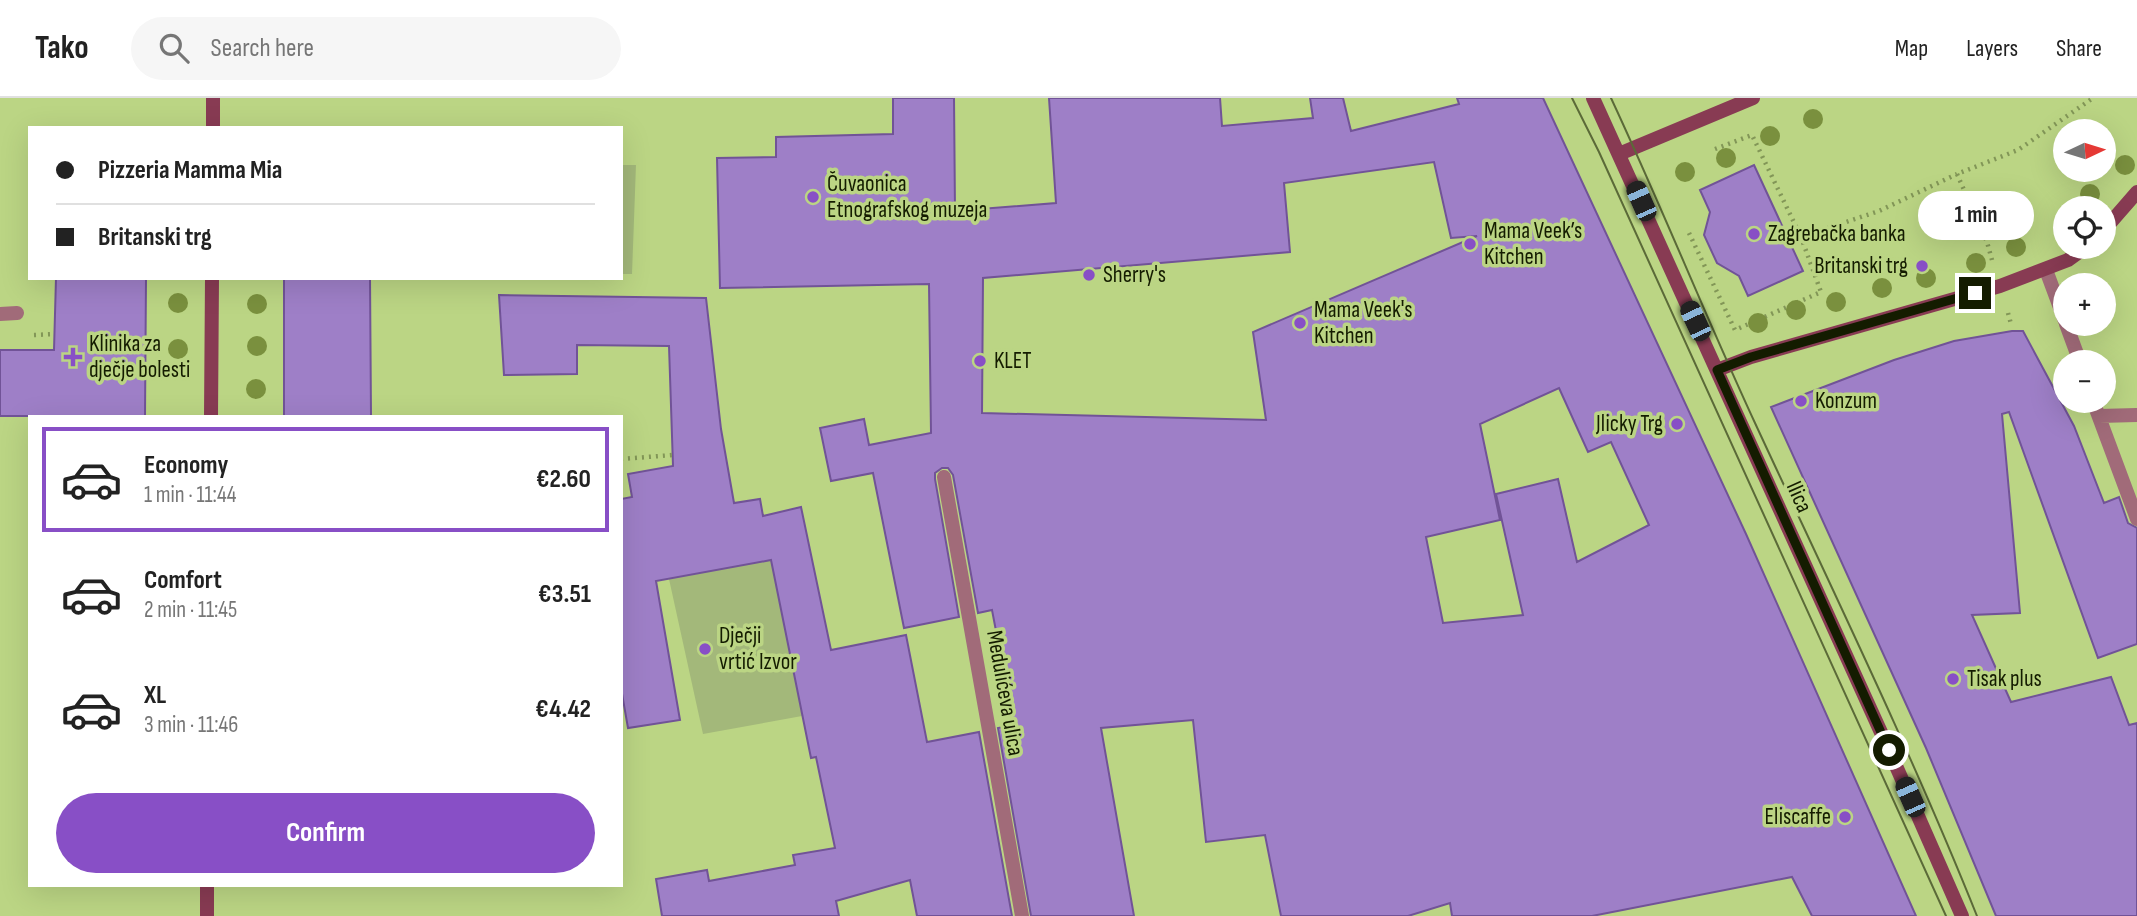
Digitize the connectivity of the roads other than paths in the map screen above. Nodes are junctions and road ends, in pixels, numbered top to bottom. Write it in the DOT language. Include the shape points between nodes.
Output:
graph roads {
  1 [pos="213,98"];
  2 [pos="1593,98"];
  3 [pos="1754,98"];
  4 [pos="213,126"];
  5 [pos="1619,153"];
  6 [pos="2137,192"];
  7 [pos="2116,216"];
  8 [pos="2071,259"];
  9 [pos="2046,270"];
  10 [pos="212,280"];
  11 [pos="2053,288"];
  12 [pos="17,313"];
  13 [pos="0,314"];
  14 [pos="1717,370"];
  15 [pos="2098,413"];
  16 [pos="211,415"];
  17 [pos="2137,415"];
  18 [pos="2099,416"];
  19 [pos="944,477"];
  20 [pos="2137,519"];
  21 [pos="207,887"];
  22 [pos="207,916"];
  23 [pos="1022,916"];
  24 [pos="1962,916"];
  1 -- 4 [label="main road"];
  2 -- 5 [label="main road, Ilica"];
  3 -- 5 [label="main road"];
  5 -- 14 [label="main road, Ilica"];
  6 -- 7 [label="main road"];
  8 -- 9 [label="main road"];
  9 -- 11 [label="street"];
  9 -- 14 [label="main road"];
  10 -- 16 [label="main road"];
  12 -- 13 [label="street"];
  14 -- 24 [label="main road, Ilica"];
  15 -- 18 [label="street"];
  17 -- 18 [label="street"];
  18 -- 20 [label="street"];
  19 -- 23 [label="street, Medulićeva ulica"];
  21 -- 22 [label="main road"];
}
